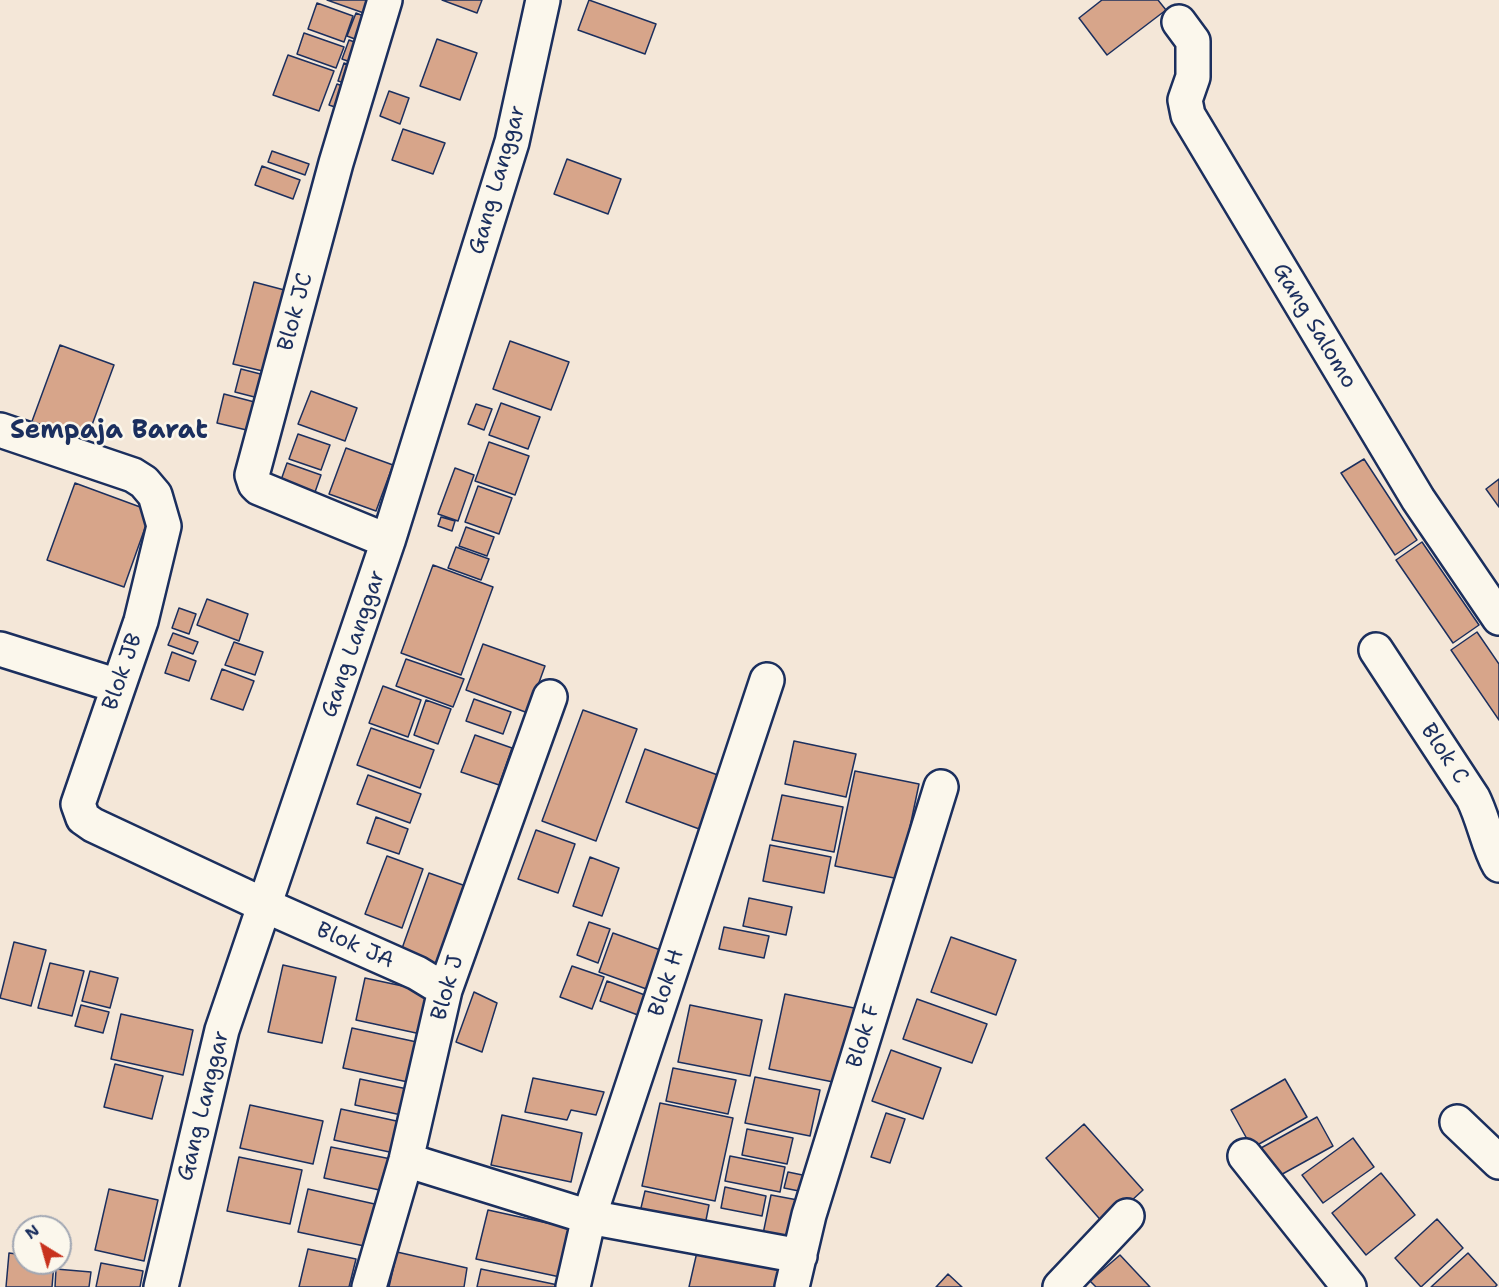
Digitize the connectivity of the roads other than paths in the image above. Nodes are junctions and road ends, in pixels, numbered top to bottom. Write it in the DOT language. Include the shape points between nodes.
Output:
graph roads {
  1 [pos="385,0"];
  2 [pos="543,0"];
  3 [pos="1179,22"];
  4 [pos="0,430"];
  5 [pos="388,541"];
  6 [pos="1499,618"];
  7 [pos="0,649"];
  8 [pos="1376,650"];
  9 [pos="767,680"];
  10 [pos="118,686"];
  11 [pos="550,697"];
  12 [pos="941,787"];
  13 [pos="1499,865"];
  14 [pos="264,905"];
  15 [pos="445,990"];
  16 [pos="1457,1122"];
  17 [pos="1245,1156"];
  18 [pos="406,1160"];
  19 [pos="1499,1162"];
  20 [pos="1127,1216"];
  21 [pos="589,1217"];
  22 [pos="796,1272"];
  23 [pos="161,1287"];
  24 [pos="369,1287"];
  25 [pos="573,1287"];
  26 [pos="1060,1287"];
  27 [pos="1349,1287"];
  1 -- 5 [label="street, Blok JC" via="336,163 252,475 259,488"];
  2 -- 5 [label="street, Gang Langgar" via="512,142"];
  3 -- 6 [label="street, Gang Salomo" via="1193,41 1193,77 1185,100 1188,115 1418,499"];
  4 -- 10 [label="street, Blok JB" via="133,475 155,495 164,526 141,621"];
  5 -- 14 [label="street, Gang Langgar"];
  7 -- 10 [label="street"];
  8 -- 13 [label="street, Blok C" via="1473,798"];
  9 -- 21 [label="street, Blok H"];
  10 -- 14 [label="street, Blok JB" via="78,804 83,818"];
  11 -- 15 [label="street, Blok J"];
  12 -- 22 [label="street, Blok F" via="809,1215"];
  14 -- 15 [label="street, Blok JA"];
  14 -- 23 [label="street, Gang Langgar" via="222,1030"];
  15 -- 18 [label="street, Blok J"];
  16 -- 19 [label="street"];
  17 -- 27 [label="street"];
  18 -- 21 [label="street"];
  18 -- 24 [label="street, Blok J"];
  20 -- 26 [label="street"];
  21 -- 22 [label="street"];
  21 -- 25 [label="street, Blok H"];
}
